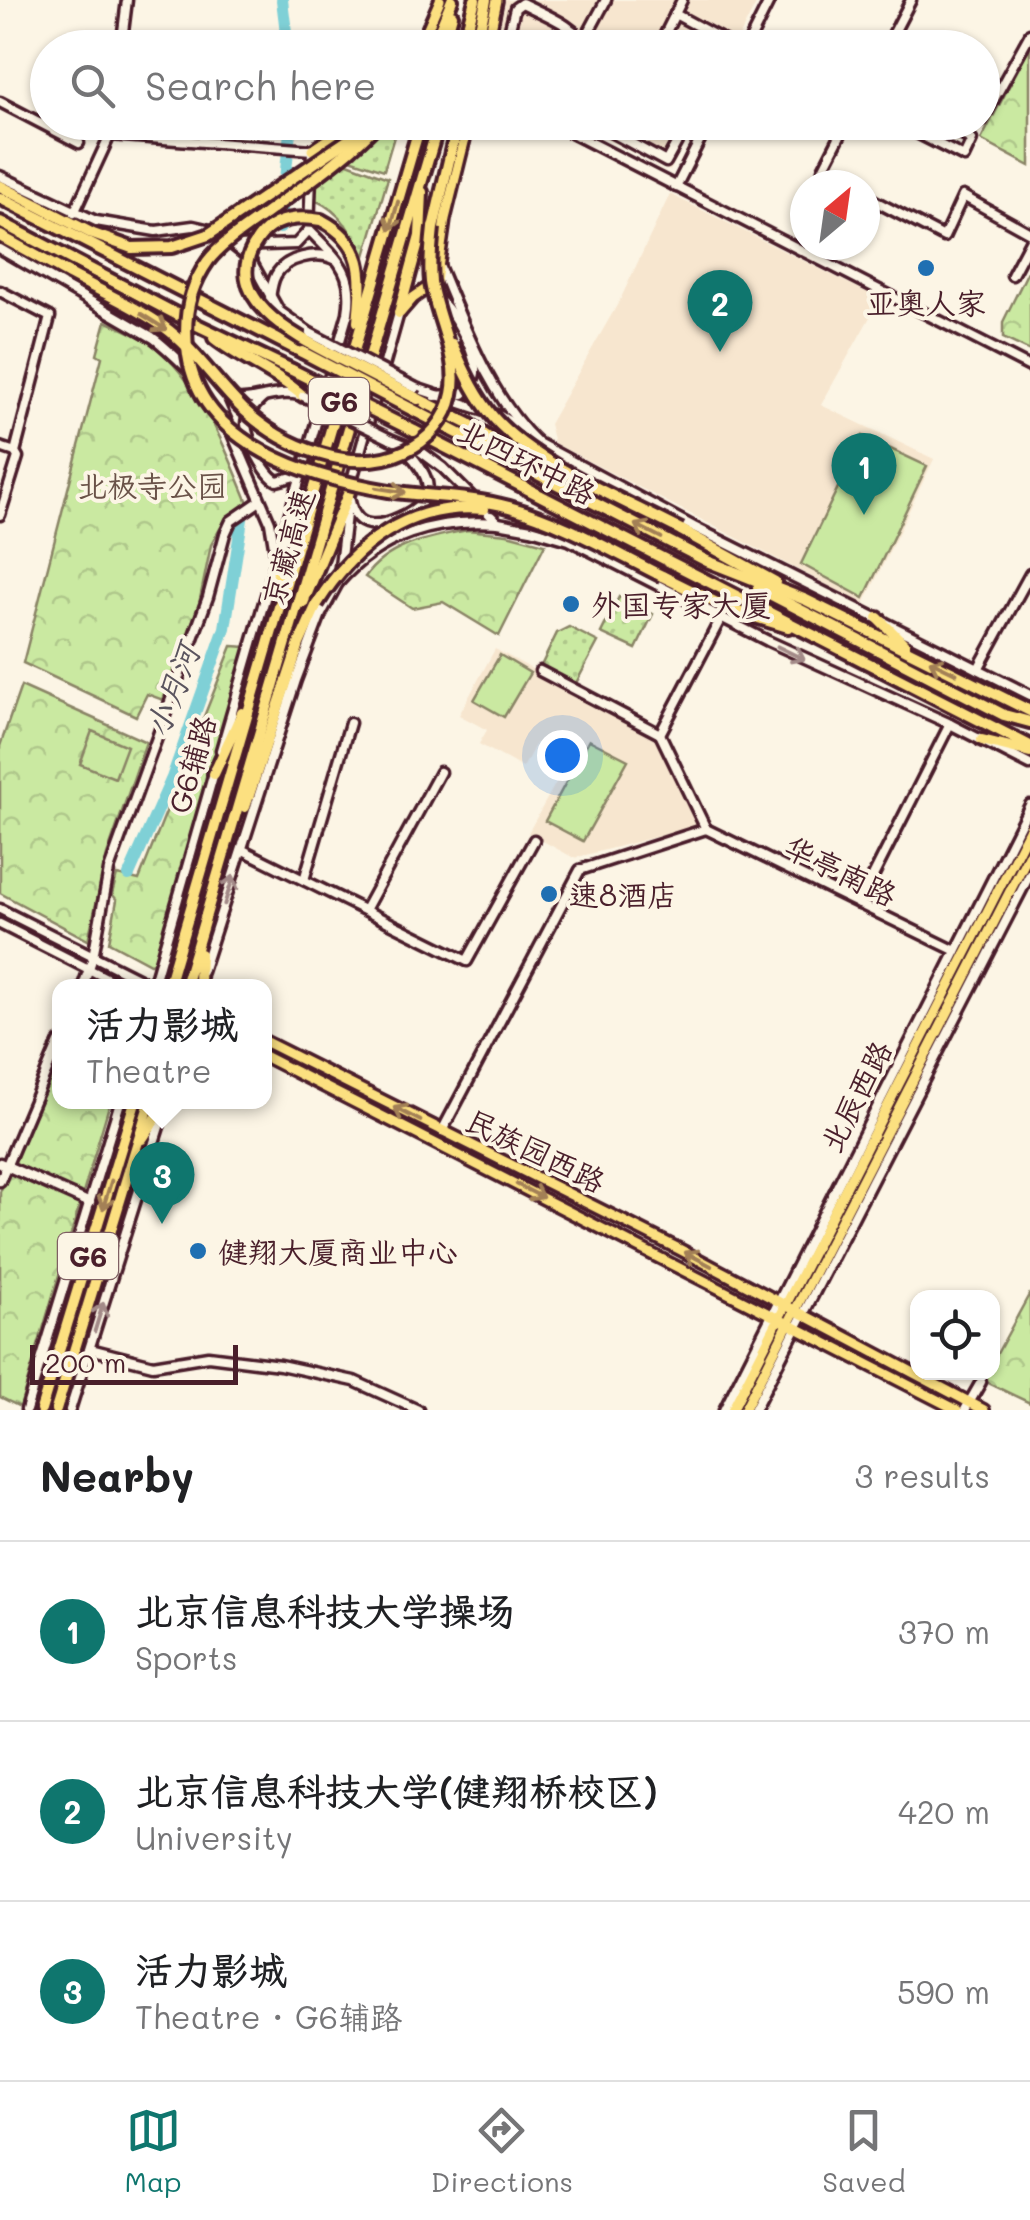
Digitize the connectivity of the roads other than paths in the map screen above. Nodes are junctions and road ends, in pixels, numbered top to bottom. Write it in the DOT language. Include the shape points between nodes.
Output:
graph roads {
  1 [pos="127,0"];
  2 [pos="440,0"];
  3 [pos="454,0"];
  4 [pos="475,0"];
  5 [pos="486,0"];
  6 [pos="497,0"];
  7 [pos="606,0"];
  8 [pos="682,0"];
  9 [pos="770,0"];
  10 [pos="910,0"];
  11 [pos="675,14"];
  12 [pos="123,30"];
  13 [pos="427,30"];
  14 [pos="440,30"];
  15 [pos="447,30"];
  16 [pos="467,30"];
  17 [pos="480,30"];
  18 [pos="490,30"];
  19 [pos="510,30"];
  20 [pos="570,30"];
  21 [pos="592,30"];
  22 [pos="667,30"];
  23 [pos="705,30"];
  24 [pos="755,30"];
  25 [pos="895,30"];
  26 [pos="1030,34"];
  27 [pos="1000,89"];
  28 [pos="0,102"];
  29 [pos="30,118"];
  30 [pos="72,140"];
  31 [pos="107,140"];
  32 [pos="185,140"];
  33 [pos="326,140"];
  34 [pos="350,140"];
  35 [pos="359,140"];
  36 [pos="416,140"];
  37 [pos="433,140"];
  38 [pos="454,140"];
  39 [pos="464,140"];
  40 [pos="585,140"];
  41 [pos="625,140"];
  42 [pos="678,140"];
  43 [pos="700,140"];
  44 [pos="838,140"];
  45 [pos="930,140"];
  46 [pos="972,140"];
  47 [pos="78,143"];
  48 [pos="312,150"];
  49 [pos="823,170"];
  50 [pos="0,176"];
  51 [pos="421,180"];
  52 [pos="0,186"];
  53 [pos="676,187"];
  54 [pos="0,198"];
  55 [pos="880,204"];
  56 [pos="74,212"];
  57 [pos="0,222"];
  58 [pos="309,230"];
  59 [pos="1030,232"];
  60 [pos="0,236"];
  61 [pos="1030,241"];
  62 [pos="237,246"];
  63 [pos="0,249"];
  64 [pos="340,262"];
  65 [pos="440,268"];
  66 [pos="1012,275"];
  67 [pos="0,291"];
  68 [pos="424,293"];
  69 [pos="270,299"];
  70 [pos="400,313"];
  71 [pos="440,317"];
  72 [pos="198,325"];
  73 [pos="356,347"];
  74 [pos="1030,367"];
  75 [pos="215,394"];
  76 [pos="266,395"];
  77 [pos="304,396"];
  78 [pos="436,396"];
  79 [pos="417,399"];
  80 [pos="523,429"];
  81 [pos="402,445"];
  82 [pos="0,447"];
  83 [pos="16,452"];
  84 [pos="300,475"];
  85 [pos="348,492"];
  86 [pos="260,501"];
  87 [pos="0,516"];
  88 [pos="498,523"];
  89 [pos="570,530"];
  90 [pos="707,561"];
  91 [pos="277,563"];
  92 [pos="1030,574"];
  93 [pos="338,583"];
  94 [pos="806,600"];
  95 [pos="279,602"];
  96 [pos="721,618"];
  97 [pos="878,618"];
  98 [pos="813,634"];
  99 [pos="914,652"];
  100 [pos="282,655"];
  101 [pos="978,669"];
  102 [pos="540,671"];
  103 [pos="258,680"];
  104 [pos="1030,695"];
  105 [pos="1030,711"];
  106 [pos="1030,722"];
  107 [pos="350,723"];
  108 [pos="950,724"];
  109 [pos="660,734"];
  110 [pos="982,740"];
  111 [pos="1030,749"];
  112 [pos="1030,766"];
  113 [pos="440,772"];
  114 [pos="214,774"];
  115 [pos="1030,806"];
  116 [pos="1030,828"];
  117 [pos="706,829"];
  118 [pos="534,840"];
  119 [pos="1026,848"];
  120 [pos="228,850"];
  121 [pos="242,850"];
  122 [pos="1030,874"];
  123 [pos="304,880"];
  124 [pos="859,904"];
  125 [pos="0,909"];
  126 [pos="365,910"];
  127 [pos="0,924"];
  128 [pos="200,936"];
  129 [pos="956,951"];
  130 [pos="94,957"];
  131 [pos="90,970"];
  132 [pos="86,979"];
  133 [pos="108,979"];
  134 [pos="139,979"];
  135 [pos="155,979"];
  136 [pos="170,979"];
  137 [pos="187,979"];
  138 [pos="198,979"];
  139 [pos="200,979"];
  140 [pos="934,1016"];
  141 [pos="952,1024"];
  142 [pos="918,1028"];
  143 [pos="936,1038"];
  144 [pos="272,1046"];
  145 [pos="52,1059"];
  146 [pos="272,1060"];
  147 [pos="896,1079"];
  148 [pos="914,1080"];
  149 [pos="912,1102"];
  150 [pos="118,1109"];
  151 [pos="133,1109"];
  152 [pos="148,1109"];
  153 [pos="161,1109"];
  154 [pos="164,1109"];
  155 [pos="442,1131"];
  156 [pos="136,1148"];
  157 [pos="3,1165"];
  158 [pos="0,1181"];
  159 [pos="90,1203"];
  160 [pos="836,1206"];
  161 [pos="819,1223"];
  162 [pos="781,1304"];
  163 [pos="798,1313"];
  164 [pos="775,1315"];
  165 [pos="793,1324"];
  166 [pos="90,1349"];
  167 [pos="980,1382"];
  168 [pos="967,1406"];
  169 [pos="26,1410"];
  170 [pos="40,1410"];
  171 [pos="56,1410"];
  172 [pos="70,1410"];
  173 [pos="418,1410"];
  174 [pos="724,1410"];
  175 [pos="732,1410"];
  176 [pos="744,1410"];
  177 [pos="754,1410"];
  178 [pos="957,1410"];
  179 [pos="984,1410"];
  1 -- 12 [label="street"];
  2 -- 13 [label="main road"];
  3 -- 14 [label="highway"];
  3 -- 15 [label="highway"];
  4 -- 16 [label="highway"];
  5 -- 17 [label="highway"];
  6 -- 18 [label="main road"];
  7 -- 21 [label="street"];
  8 -- 11 [label="street"];
  9 -- 24 [label="street"];
  10 -- 25 [label="street"];
  11 -- 22 [label="street"];
  11 -- 23 [label="street"];
  19 -- 20 [label="street" via="522,3"];
  26 -- 27 [label="street"];
  28 -- 29 [label="street"];
  30 -- 47 [label="street"];
  31 -- 56 [label="street"];
  32 -- 48 [label="street"];
  33 -- 48 [label="main road"];
  34 -- 52 [label="highway, bridge" via="208,235 172,248 132,248"];
  35 -- 89 [label="highway, one-way, bridge" via="210,258 194,286 186,322 200,392 237,434 300,467 388,490 504,506"];
  36 -- 73 [label="highway, 京藏高速 / G6, one-way"];
  37 -- 51 [label="highway, 京藏高速 / G6"];
  38 -- 71 [label="highway, bridge" via="433,228 431,282"];
  39 -- 65 [label="main road" via="444,219"];
  40 -- 53 [label="street"];
  41 -- 42 [label="street" via="666,162"];
  43 -- 53 [label="street"];
  44 -- 49 [label="street"];
  45 -- 46 [label="street" via="964,158"];
  48 -- 58 [label="street"];
  50 -- 56 [label="street"];
  51 -- 70 [label="highway" via="423,219"];
  51 -- 100 [label="highway, 京藏高速 / G6"];
  53 -- 74 [label="street"];
  54 -- 79 [label="highway, 北四环中路, bridge" via="302,352"];
  55 -- 59 [label="street" via="944,238 964,196"];
  56 -- 62 [label="street" via="156,231 215,230"];
  57 -- 72 [label="highway, 北四环中路"];
  58 -- 62 [label="street" via="296,244"];
  58 -- 64 [label="street"];
  60 -- 71 [label="highway, one-way, bridge" via="166,328 264,426 311,450 352,460 408,450 443,417 454,377"];
  61 -- 66 [label="street"];
  62 -- 69 [label="street"];
  63 -- 75 [label="street" via="152,336"];
  64 -- 69 [label="street" via="320,254 283,267"];
  64 -- 84 [label="street, G6辅路" via="350,284 348,313"];
  65 -- 68 [label="main road"];
  65 -- 80 [label="street"];
  67 -- 83 [label="street" via="50,317"];
  68 -- 70 [label="main road"];
  68 -- 78 [label="street" via="445,303 474,362 475,376 462,394"];
  69 -- 79 [label="street, bridge" via="291,322"];
  70 -- 85 [label="street"];
  71 -- 94 [label="highway, bridge" via="469,382 511,434"];
  72 -- 77 [label="highway"];
  72 -- 98 [label="highway, 北四环中路, bridge"];
  73 -- 79 [label="highway, bridge" via="360,262 346,236 321,220 272,225 251,251 247,269 254,298 288,332"];
  73 -- 95 [label="highway, 京藏高速 / G6"];
  75 -- 76 [label="street" via="230,400"];
  75 -- 86 [label="street"];
  76 -- 77 [label="street"];
  76 -- 84 [label="street" via="246,424 262,465 276,481"];
  77 -- 81 [label="street, 北四环中路, bridge"];
  78 -- 79 [label="street"];
  78 -- 80 [label="street"];
  90 -- 79 [label="highway, 北四环中路, one-way" via="543,477"];
  80 -- 97 [label="street, 北四环中路" via="557,456"];
  81 -- 85 [label="street" via="425,474 426,499 418,508 382,526 368,525 352,511"];
  81 -- 88 [label="street, 北四环中路" via="443,468"];
  82 -- 83 [label="street"];
  83 -- 87 [label="street"];
  84 -- 91 [label="street, G6辅路"];
  85 -- 93 [label="street"];
  85 -- 100 [label="highway"];
  86 -- 91 [label="street"];
  86 -- 130 [label="street" via="231,520 225,534 110,870"];
  88 -- 93 [label="street" via="444,524 396,538"];
  88 -- 96 [label="street, 北四环中路" via="569,540"];
  89 -- 98 [label="highway, bridge" via="729,609"];
  89 -- 120 [label="highway, bridge" via="467,507 426,513 365,545 333,579 299,644"];
  90 -- 94 [label="highway, 北四环中路"];
  90 -- 106 [label="highway" via="1004,716"];
  91 -- 95 [label="highway"];
  91 -- 114 [label="street, G6辅路"];
  92 -- 101 [label="street"];
  93 -- 121 [label="street" via="296,680"];
  94 -- 99 [label="highway, 北四环中路"];
  95 -- 103 [label="highway, 京藏高速 / G6"];
  96 -- 108 [label="street, 北四环中路, one-way"];
  96 -- 109 [label="street"];
  97 -- 99 [label="highway"];
  97 -- 101 [label="street, 北四环中路"];
  98 -- 111 [label="highway, 北四环中路"];
  105 -- 99 [label="highway, 北四环中路, one-way"];
  100 -- 120 [label="highway, 京藏高速 / G6"];
  101 -- 104 [label="street, 北四环中路"];
  102 -- 109 [label="street"];
  103 -- 114 [label="highway"];
  103 -- 136 [label="highway, 京藏高速 / G6"];
  107 -- 123 [label="street"];
  108 -- 110 [label="street, 北四环中路"];
  108 -- 124 [label="street"];
  109 -- 117 [label="street"];
  110 -- 111 [label="highway"];
  110 -- 112 [label="street, 北四环中路"];
  113 -- 126 [label="street"];
  114 -- 135 [label="street, G6辅路"];
  115 -- 129 [label="street, 北辰西路"];
  116 -- 119 [label="main road, 北辰西路"];
  117 -- 124 [label="street, 华亭南路"];
  117 -- 155 [label="street" via="580,870"];
  118 -- 126 [label="street" via="467,961"];
  119 -- 140 [label="main road, 北辰西路"];
  119 -- 143 [label="main road, 北辰西路"];
  120 -- 128 [label="highway, 京藏高速 / G6"];
  121 -- 123 [label="street"];
  139 -- 121 [label="street, one-way"];
  122 -- 141 [label="street, 北辰西路"];
  123 -- 126 [label="street"];
  124 -- 129 [label="street, 华亭南路"];
  125 -- 130 [label="street"];
  127 -- 131 [label="street"];
  128 -- 137 [label="highway, 京藏高速 / G6"];
  128 -- 138 [label="highway"];
  129 -- 142 [label="street, 北辰西路"];
  130 -- 131 [label="street"];
  130 -- 134 [label="street"];
  131 -- 132 [label="street"];
  131 -- 133 [label="street"];
  140 -- 142 [label="main road"];
  140 -- 147 [label="main road, 北辰西路"];
  141 -- 143 [label="main road"];
  141 -- 149 [label="street, 北辰西路"];
  142 -- 147 [label="street, 北辰西路"];
  143 -- 148 [label="main road, 北辰西路"];
  155 -- 144 [label="main road, 民族园西路, one-way"];
  145 -- 157 [label="street"];
  146 -- 164 [label="main road, 民族园西路, one-way"];
  147 -- 160 [label="main road, 北辰西路"];
  147 -- 161 [label="street, 北辰西路"];
  148 -- 149 [label="main road"];
  148 -- 163 [label="main road, 北辰西路"];
  149 -- 163 [label="street, 北辰西路"];
  150 -- 159 [label="street"];
  151 -- 170 [label="highway, G6, one-way"];
  152 -- 156 [label="highway, G6"];
  153 -- 156 [label="highway"];
  166 -- 154 [label="street, one-way"];
  162 -- 155 [label="main road, 民族园西路, one-way"];
  156 -- 171 [label="highway, G6"];
  157 -- 158 [label="street"];
  157 -- 159 [label="street"];
  159 -- 169 [label="street"];
  160 -- 161 [label="main road"];
  160 -- 162 [label="main road, 北辰西路"];
  161 -- 162 [label="street, 北辰西路"];
  162 -- 163 [label="main road, 民族园西路"];
  162 -- 164 [label="main road, 北辰西路"];
  163 -- 165 [label="main road, 北辰西路"];
  163 -- 168 [label="main road, 民族园西路"];
  164 -- 165 [label="main road, 民族园西路"];
  164 -- 174 [label="street, 北辰西路"];
  164 -- 175 [label="main road, 北辰西路"];
  165 -- 176 [label="main road, 北辰西路"];
  165 -- 177 [label="street, 北辰西路"];
  165 -- 178 [label="main road, 民族园西路"];
  166 -- 172 [label="street"];
  166 -- 173 [label="street" via="153,1365 208,1356 280,1364 354,1382"];
  167 -- 168 [label="street"];
  168 -- 179 [label="main road, 民族园西路"];
}
